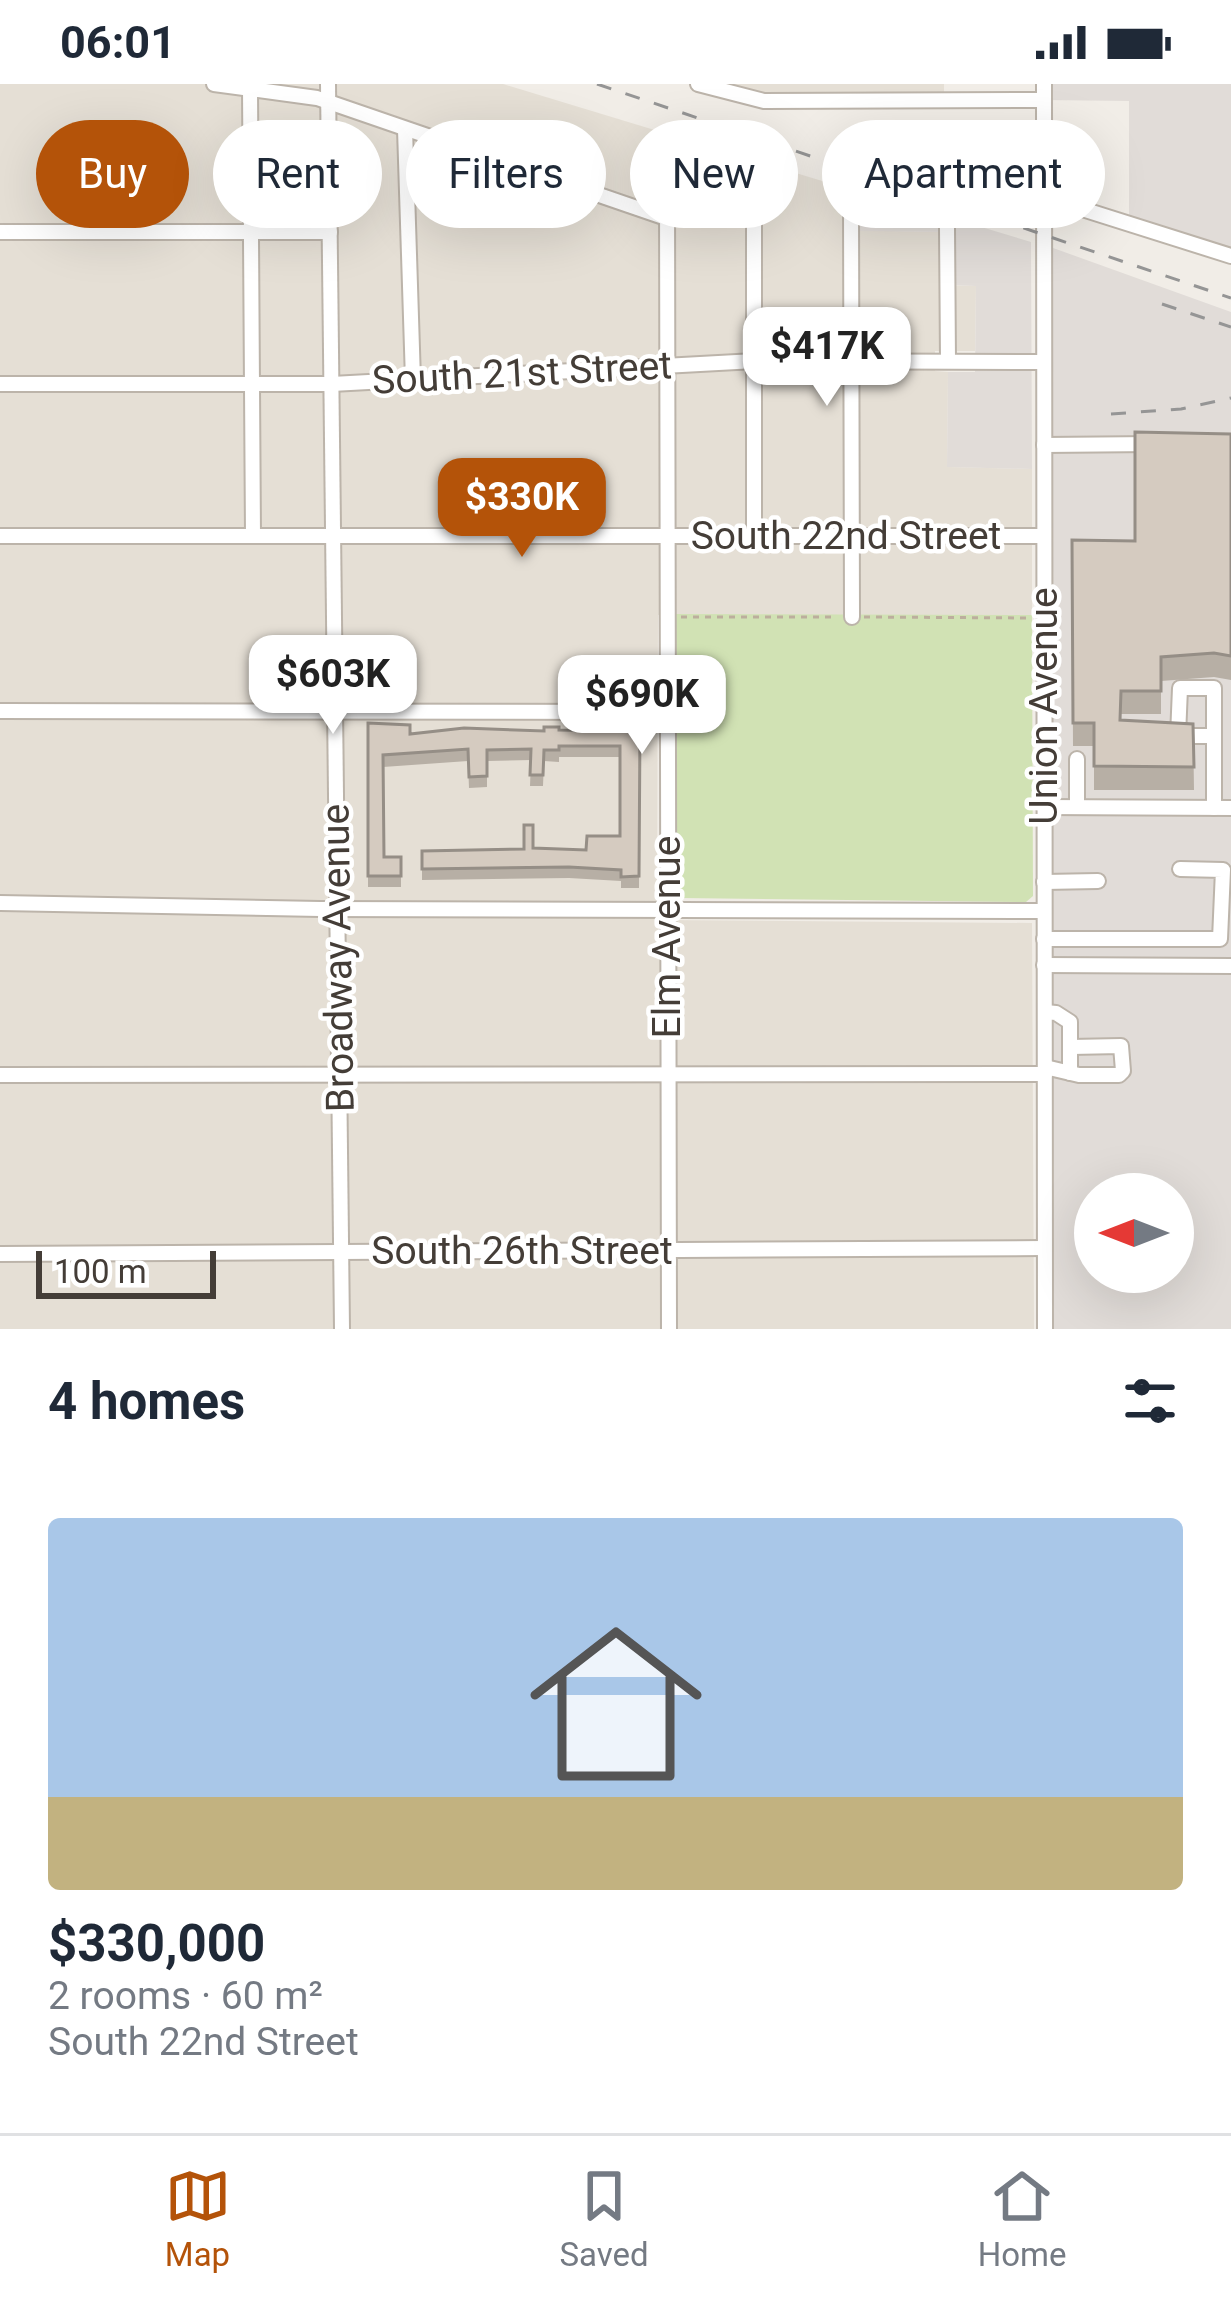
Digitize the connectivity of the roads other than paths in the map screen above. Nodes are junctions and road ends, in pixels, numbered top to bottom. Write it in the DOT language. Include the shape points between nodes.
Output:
graph roads {
  1 [pos="214,84"];
  2 [pos="328,84"];
  3 [pos="698,84"];
  4 [pos="851,84"];
  5 [pos="250,88"];
  6 [pos="754,92"];
  7 [pos="948,92"];
  8 [pos="1044,92"];
  9 [pos="328,101"];
  10 [pos="851,101"];
  11 [pos="405,129"];
  12 [pos="630,206"];
  13 [pos="1105,216"];
  14 [pos="666,228"];
  15 [pos="754,228"];
  16 [pos="850,228"];
  17 [pos="947,228"];
  18 [pos="1042,228"];
  19 [pos="0,232"];
  20 [pos="250,232"];
  21 [pos="330,232"];
  22 [pos="1231,256"];
  23 [pos="852,360"];
  24 [pos="754,361"];
  25 [pos="948,361"];
  26 [pos="1044,362"];
  27 [pos="666,365"];
  28 [pos="413,380"];
  29 [pos="251,384"];
  30 [pos="332,384"];
  31 [pos="0,385"];
  32 [pos="1166,443"];
  33 [pos="1044,445"];
  34 [pos="0,536"];
  35 [pos="253,536"];
  36 [pos="334,536"];
  37 [pos="667,536"];
  38 [pos="754,536"];
  39 [pos="853,536"];
  40 [pos="1044,536"];
  41 [pos="852,617"];
  42 [pos="0,711"];
  43 [pos="334,712"];
  44 [pos="667,712"];
  45 [pos="1214,736"];
  46 [pos="1077,759"];
  47 [pos="1044,806"];
  48 [pos="1077,807"];
  49 [pos="1214,808"];
  50 [pos="1231,808"];
  51 [pos="1180,869"];
  52 [pos="1227,870"];
  53 [pos="1098,881"];
  54 [pos="1044,882"];
  55 [pos="0,903"];
  56 [pos="337,909"];
  57 [pos="667,910"];
  58 [pos="1044,911"];
  59 [pos="1044,939"];
  60 [pos="1044,965"];
  61 [pos="1231,966"];
  62 [pos="1046,1012"];
  63 [pos="1071,1047"];
  64 [pos="1046,1070"];
  65 [pos="1070,1073"];
  66 [pos="0,1076"];
  67 [pos="668,1076"];
  68 [pos="340,1077"];
  69 [pos="1044,1248"];
  70 [pos="668,1251"];
  71 [pos="342,1252"];
  72 [pos="0,1254"];
  73 [pos="342,1329"];
  74 [pos="669,1329"];
  75 [pos="1045,1329"];
  1 -- 5 [label="street"];
  2 -- 9 [label="street, Broadway Avenue"];
  3 -- 6 [label="street"];
  4 -- 10 [label="street"];
  5 -- 9 [label="street"];
  5 -- 20 [label="street"];
  6 -- 10 [label="street"];
  7 -- 8 [label="street"];
  7 -- 10 [label="street"];
  9 -- 11 [label="street"];
  9 -- 21 [label="street, Broadway Avenue"];
  11 -- 12 [label="street"];
  11 -- 28 [label="street"];
  13 -- 22 [label="street"];
  14 -- 27 [label="street, Elm Avenue"];
  15 -- 24 [label="street"];
  16 -- 23 [label="street"];
  17 -- 25 [label="street"];
  18 -- 26 [label="street, Union Avenue"];
  19 -- 20 [label="street"];
  20 -- 21 [label="street"];
  20 -- 29 [label="street"];
  21 -- 30 [label="street, Broadway Avenue"];
  23 -- 24 [label="street, South 21st Street"];
  23 -- 25 [label="street, South 21st Street"];
  23 -- 39 [label="street"];
  24 -- 27 [label="street, South 21st Street"];
  24 -- 38 [label="street"];
  25 -- 26 [label="street, South 21st Street"];
  26 -- 33 [label="street, Union Avenue"];
  27 -- 28 [label="street, South 21st Street"];
  27 -- 37 [label="street, Elm Avenue"];
  28 -- 30 [label="street, South 21st Street"];
  29 -- 30 [label="street, South 21st Street"];
  29 -- 31 [label="street, South 21st Street"];
  29 -- 35 [label="street"];
  30 -- 36 [label="street, Broadway Avenue"];
  32 -- 33 [label="street"];
  33 -- 40 [label="street, Union Avenue"];
  34 -- 35 [label="street, South 22nd Street"];
  35 -- 36 [label="street, South 22nd Street"];
  36 -- 37 [label="street, South 22nd Street"];
  36 -- 43 [label="street, Broadway Avenue"];
  37 -- 38 [label="street, South 22nd Street"];
  37 -- 44 [label="street, Elm Avenue"];
  38 -- 39 [label="street, South 22nd Street"];
  39 -- 40 [label="street, South 22nd Street"];
  39 -- 41 [label="street"];
  40 -- 47 [label="street, Union Avenue"];
  42 -- 43 [label="street"];
  43 -- 44 [label="street"];
  43 -- 56 [label="street, Broadway Avenue"];
  44 -- 57 [label="street, Elm Avenue"];
  45 -- 49 [label="street"];
  46 -- 48 [label="street"];
  47 -- 48 [label="street"];
  47 -- 54 [label="street, Union Avenue"];
  48 -- 49 [label="street"];
  49 -- 50 [label="street"];
  51 -- 52 [label="street"];
  52 -- 59 [label="street" via="1220,939"];
  53 -- 54 [label="street"];
  54 -- 58 [label="street, Union Avenue"];
  55 -- 56 [label="street"];
  56 -- 57 [label="street"];
  56 -- 68 [label="street, Broadway Avenue"];
  57 -- 58 [label="street"];
  57 -- 67 [label="street, Elm Avenue"];
  58 -- 59 [label="street, Union Avenue"];
  59 -- 60 [label="street, Union Avenue"];
  60 -- 61 [label="street"];
  60 -- 62 [label="street, Union Avenue"];
  62 -- 63 [label="street" via="1070,1022"];
  62 -- 64 [label="street, Union Avenue"];
  63 -- 65 [label="street"];
  63 -- 65 [label="street" via="1121,1046 1124,1071"];
  64 -- 65 [label="street"];
  64 -- 67 [label="street"];
  64 -- 69 [label="street, Union Avenue"];
  66 -- 68 [label="street"];
  67 -- 68 [label="street"];
  67 -- 70 [label="street, Elm Avenue"];
  68 -- 71 [label="street, Broadway Avenue"];
  69 -- 70 [label="street, South 26th Street"];
  69 -- 75 [label="street, Union Avenue"];
  70 -- 71 [label="street, South 26th Street"];
  70 -- 74 [label="street, Elm Avenue"];
  71 -- 72 [label="street, South 26th Street"];
  71 -- 73 [label="street, Broadway Avenue"];
}
